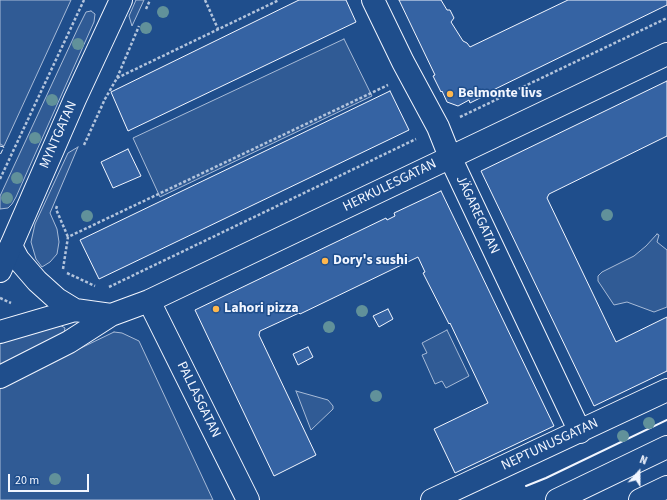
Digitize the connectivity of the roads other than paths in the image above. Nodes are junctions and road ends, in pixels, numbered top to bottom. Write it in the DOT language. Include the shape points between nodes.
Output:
graph roads {
  1 [pos="121,0"];
  2 [pos="373,0"];
  3 [pos="667,54"];
  4 [pos="450,157"];
  5 [pos="11,246"];
  6 [pos="0,271"];
  7 [pos="149,301"];
  8 [pos="75,310"];
  9 [pos="111,315"];
  10 [pos="0,332"];
  11 [pos="0,377"];
  12 [pos="667,390"];
  13 [pos="580,432"];
  14 [pos="667,447"];
  15 [pos="667,487"];
  16 [pos="248,500"];
  17 [pos="432,500"];
  18 [pos="557,500"];
  19 [pos="640,500"];
  1 -- 5 [label="main road, MYNTGATAN"];
  2 -- 4 [label="main road, JÄGAREGATAN" via="438,127"];
  3 -- 4 [label="main road, HERKULESGATAN"];
  4 -- 7 [label="main road, HERKULESGATAN"];
  4 -- 13 [label="main road, JÄGAREGATAN"];
  5 -- 6 [label="main road, MYNTGATAN"];
  5 -- 8 [label="main road, HERKULESGATAN" via="18,259 37,281 57,299"];
  7 -- 9 [label="main road, HERKULESGATAN"];
  7 -- 16 [label="main road, PALLASGATAN"];
  8 -- 9 [label="main road, HERKULESGATAN"];
  8 -- 10 [label="main road, HERKULESGATAN"];
  9 -- 11 [label="main road, HERKULESGATAN" via="69,342"];
  12 -- 13 [label="main road, NEPTUNUSGATAN"];
  13 -- 17 [label="main road, NEPTUNUSGATAN"];
  14 -- 18 [label="main road"];
  15 -- 19 [label="main road"];
}
